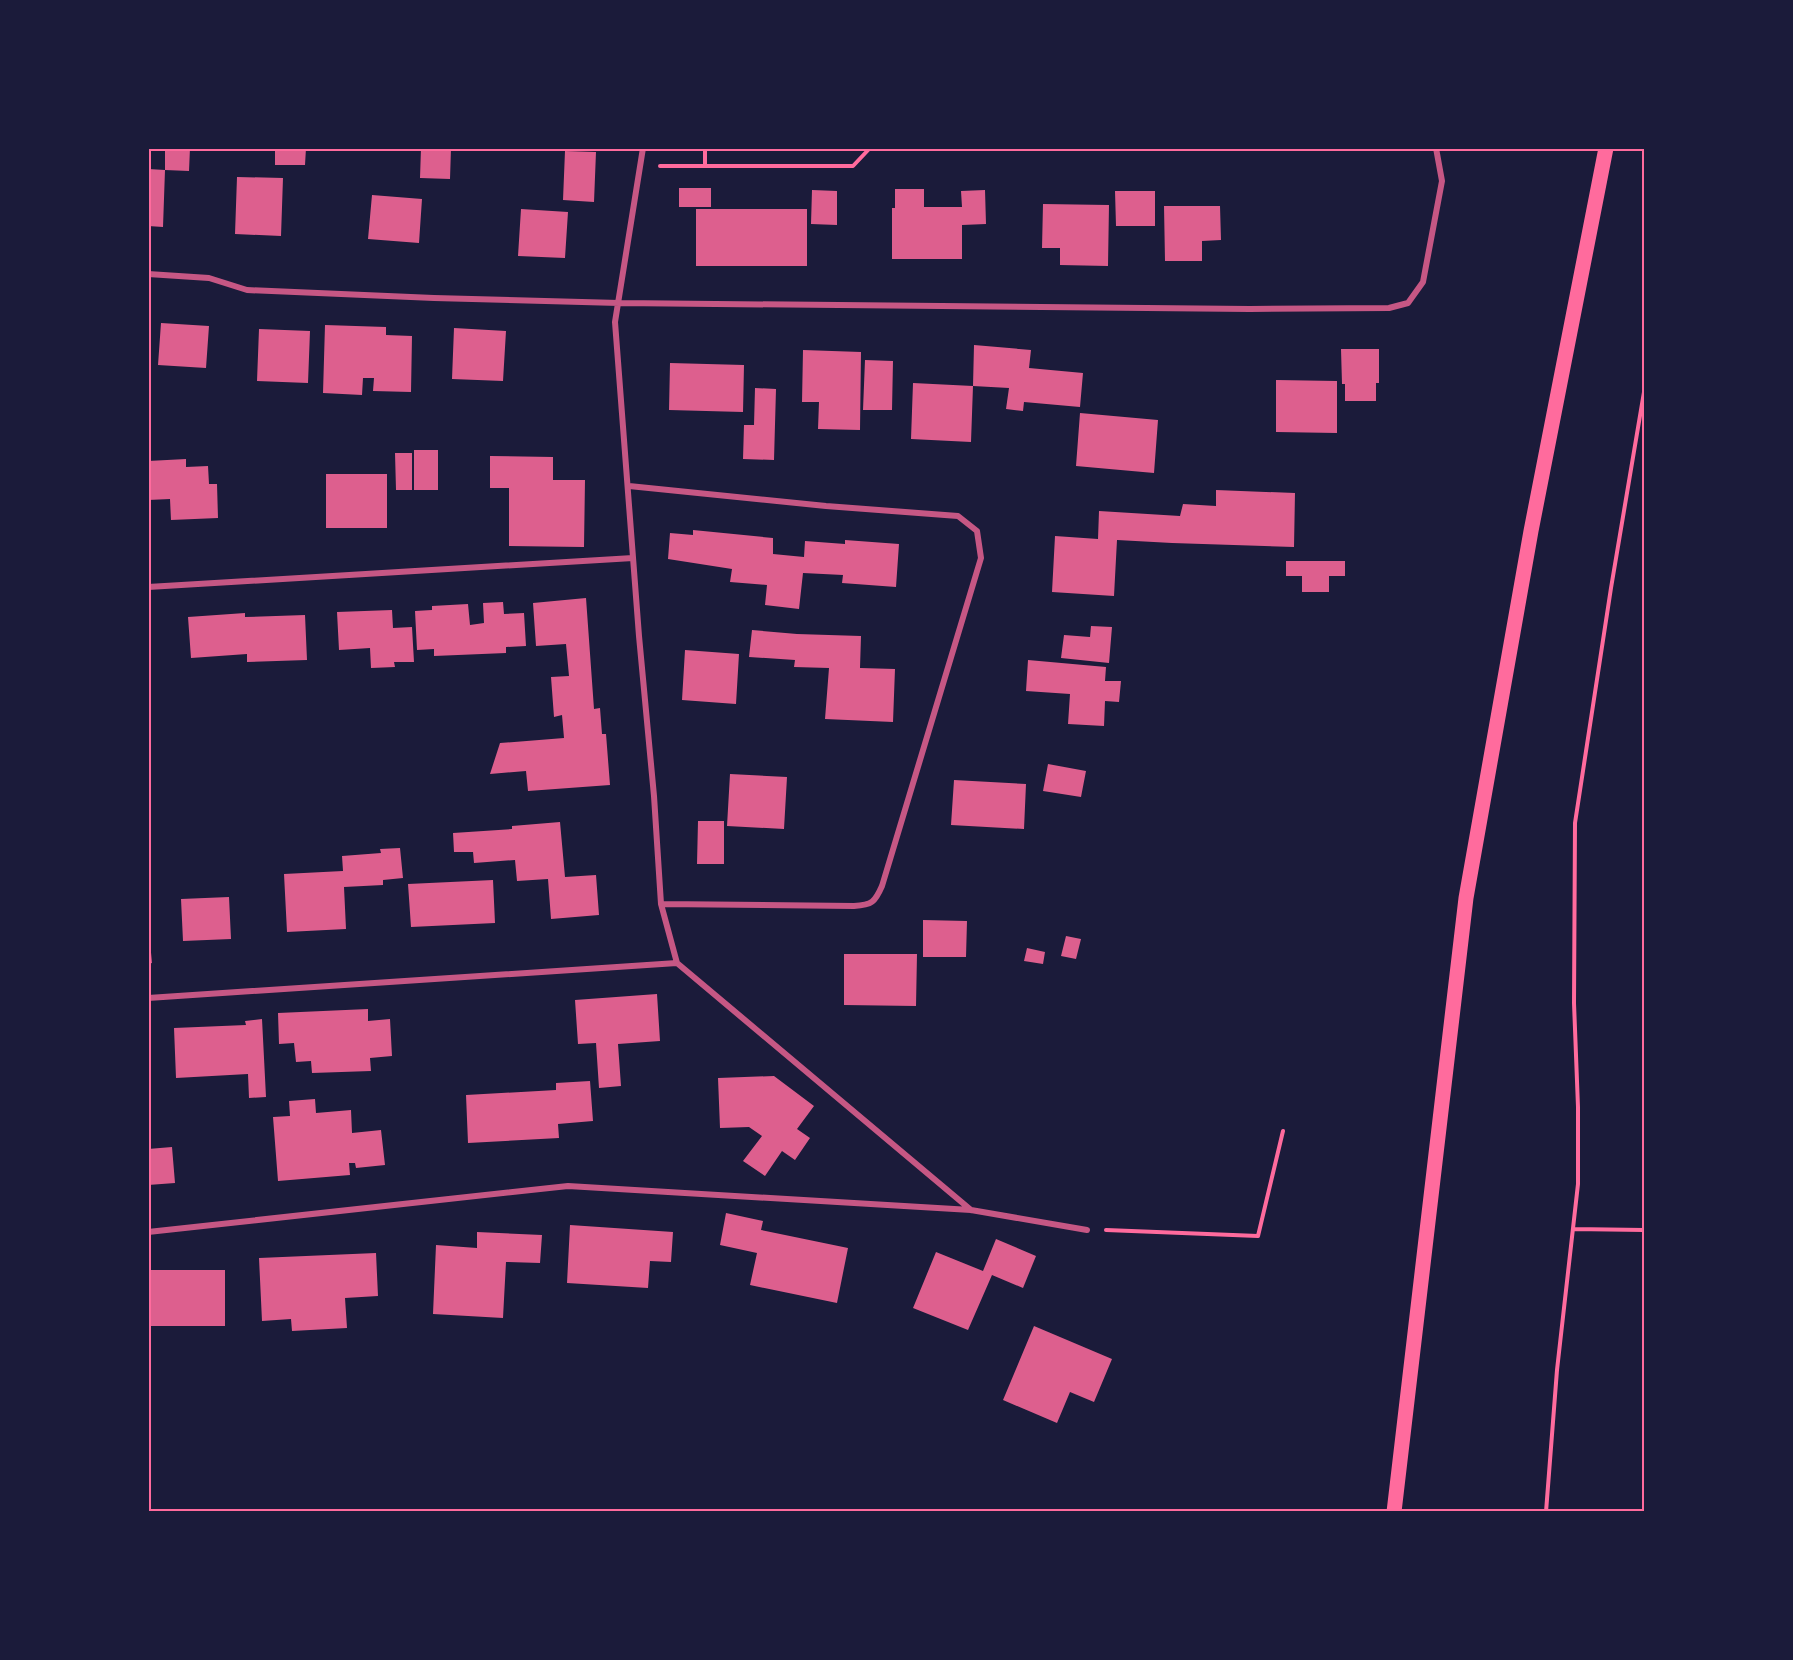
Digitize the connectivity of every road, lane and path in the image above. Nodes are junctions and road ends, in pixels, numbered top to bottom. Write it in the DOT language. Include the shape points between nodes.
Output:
graph roads {
  1 [pos="643,148"];
  2 [pos="705,148"];
  3 [pos="870,148"];
  4 [pos="1436,148"];
  5 [pos="1606,148"];
  6 [pos="641,166"];
  7 [pos="705,166"];
  8 [pos="148,274"];
  9 [pos="619,303"];
  10 [pos="1644,392"];
  11 [pos="628,486"];
  12 [pos="633,558"];
  13 [pos="148,587"];
  14 [pos="661,904"];
  15 [pos="677,963"];
  16 [pos="148,998"];
  17 [pos="1283,1131"];
  18 [pos="971,1210"];
  19 [pos="1573,1229"];
  20 [pos="1087,1230"];
  21 [pos="1644,1230"];
  22 [pos="148,1232"];
  23 [pos="1394,1512"];
  24 [pos="1546,1512"];
  1 -- 6 [label="street"];
  2 -- 7 [label="path"];
  3 -- 7 [label="path" via="853,166"];
  4 -- 9 [label="street" via="1442,181 1423,282 1408,303 1389,308"];
  5 -- 23 [label="main road" via="1531,531 1466,898"];
  6 -- 7 [label="path"];
  6 -- 9 [label="street"];
  8 -- 9 [label="street" via="209,278 247,290"];
  9 -- 11 [label="street" via="615,322"];
  10 -- 19 [label="path" via="1575,822 1578,1184"];
  11 -- 12 [label="street"];
  11 -- 14 [label="street" via="958,516 977,531 981,558 876,900 854,906"];
  12 -- 13 [label="street"];
  12 -- 14 [label="street"];
  14 -- 15 [label="street"];
  15 -- 16 [label="street"];
  15 -- 18 [label="street"];
  17 -- 20 [label="path" via="1258,1236"];
  18 -- 20 [label="street"];
  18 -- 22 [label="street" via="568,1186"];
  19 -- 21 [label="path"];
  19 -- 24 [label="path"];
}
